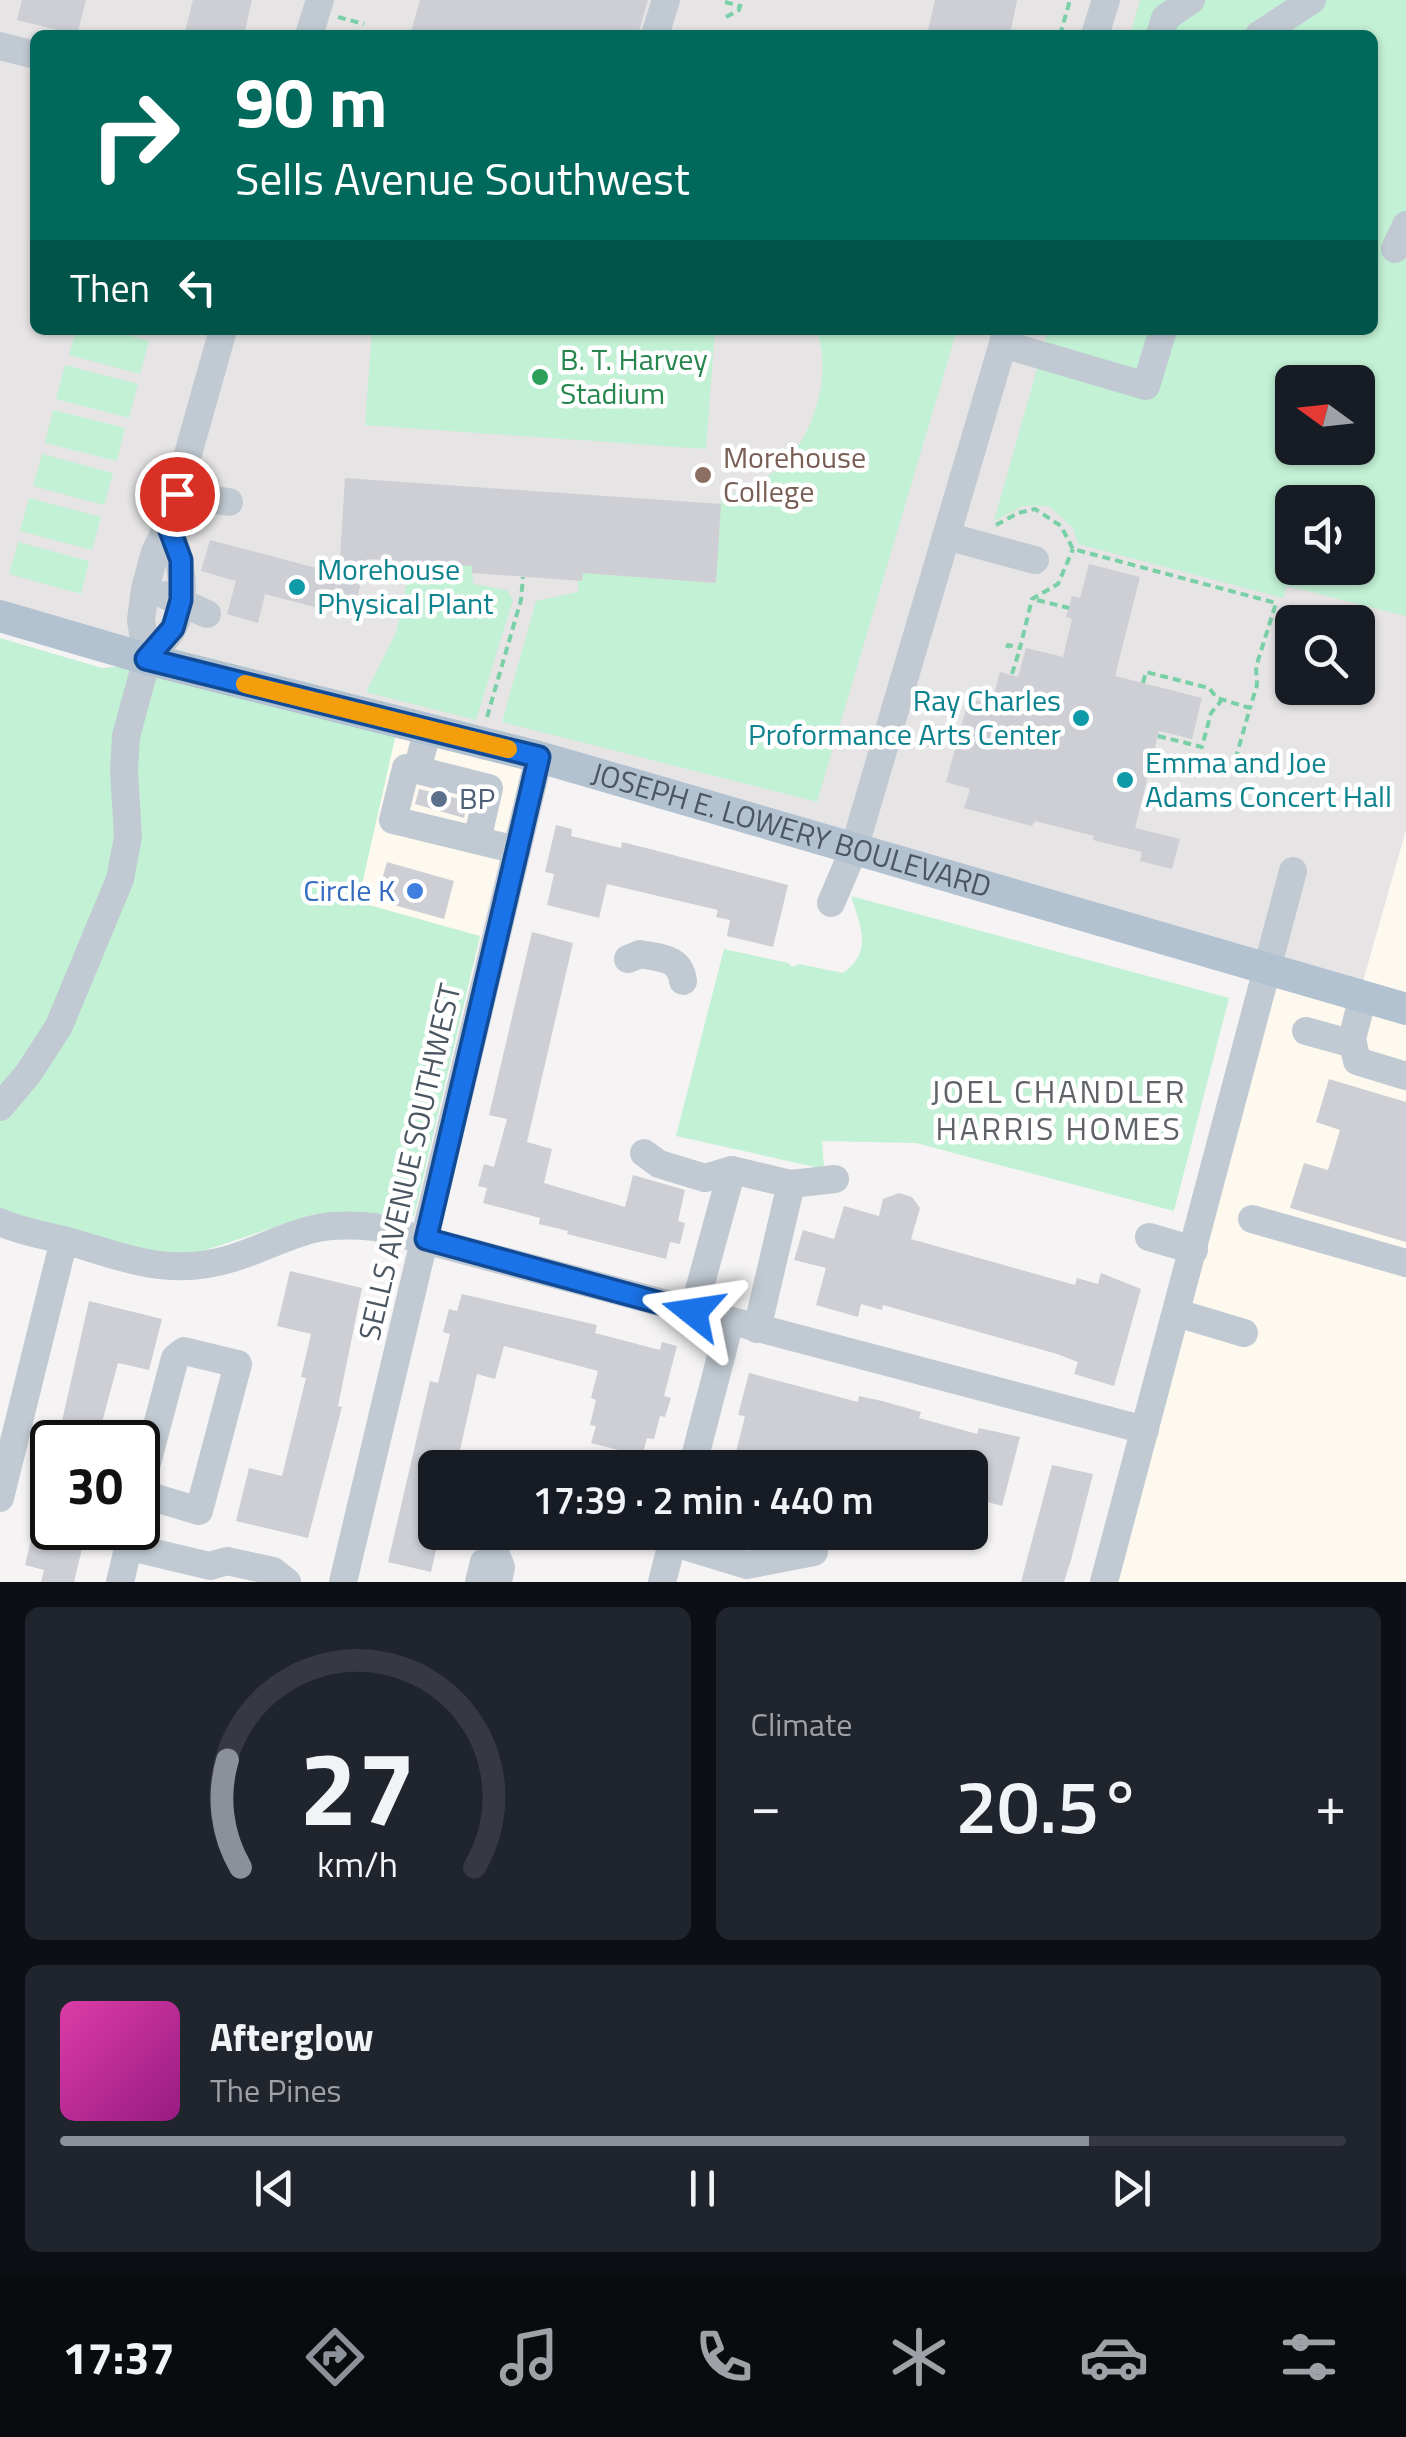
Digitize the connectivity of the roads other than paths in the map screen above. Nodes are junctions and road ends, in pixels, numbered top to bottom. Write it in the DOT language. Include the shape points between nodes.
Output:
graph roads {
  1 [pos="666,0"];
  2 [pos="1106,0"];
  3 [pos="1192,0"];
  4 [pos="1312,0"];
  5 [pos="329,8"];
  6 [pos="313,30"];
  7 [pos="657,30"];
  8 [pos="1097,30"];
  9 [pos="1161,30"];
  10 [pos="1267,30"];
  11 [pos="0,46"];
  12 [pos="30,54"];
  13 [pos="222,335"];
  14 [pos="1161,335"];
  15 [pos="1005,337"];
  16 [pos="177,494"];
  17 [pos="229,502"];
  18 [pos="168,525"];
  19 [pos="946,536"];
  20 [pos="1035,560"];
  21 [pos="145,590"];
  22 [pos="181,600"];
  23 [pos="207,614"];
  24 [pos="0,616"];
  25 [pos="146,659"];
  26 [pos="428,729"];
  27 [pos="539,757"];
  28 [pos="417,770"];
  29 [pos="477,840"];
  30 [pos="854,849"];
  31 [pos="517,850"];
  32 [pos="1294,870"];
  33 [pos="831,903"];
  34 [pos="628,959"];
  35 [pos="1270,967"];
  36 [pos="683,981"];
  37 [pos="1363,996"];
  38 [pos="1406,1009"];
  39 [pos="1306,1031"];
  40 [pos="1353,1044"];
  41 [pos="1406,1076"];
  42 [pos="0,1106"];
  43 [pos="836,1179"];
  44 [pos="791,1184"];
  45 [pos="1252,1219"];
  46 [pos="0,1222"];
  47 [pos="1149,1237"];
  48 [pos="426,1239"];
  49 [pos="64,1240"];
  50 [pos="1194,1250"];
  51 [pos="1406,1263"];
  52 [pos="693,1312"];
  53 [pos="1177,1312"];
  54 [pos="744,1326"];
  55 [pos="1244,1333"];
  56 [pos="1145,1430"];
  57 [pos="699,1450"];
  58 [pos="138,1497"];
  59 [pos="0,1498"];
  60 [pos="160,1548"];
  61 [pos="128,1550"];
  62 [pos="671,1550"];
  63 [pos="708,1550"];
  64 [pos="814,1552"];
  65 [pos="210,1566"];
  66 [pos="120,1582"];
  67 [pos="234,1582"];
  68 [pos="288,1582"];
  69 [pos="343,1582"];
  70 [pos="479,1582"];
  71 [pos="498,1582"];
  72 [pos="662,1582"];
  73 [pos="1104,1582"];
  1 -- 7 [label="street"];
  2 -- 8 [label="street"];
  3 -- 9 [label="street" via="1165,18"];
  4 -- 10 [label="street"];
  5 -- 6 [label="street"];
  11 -- 12 [label="street"];
  13 -- 16 [label="street"];
  14 -- 15 [label="street" via="1146,386"];
  15 -- 19 [label="street"];
  16 -- 17 [label="street"];
  16 -- 18 [label="street"];
  18 -- 21 [label="street"];
  18 -- 22 [label="street" via="181,560"];
  19 -- 20 [label="street"];
  19 -- 30 [label="street"];
  21 -- 22 [label="street"];
  21 -- 25 [label="street"];
  22 -- 23 [label="street"];
  22 -- 25 [label="street" via="173,628"];
  24 -- 25 [label="main road, JOSEPH E. LOWERY BOULEVARD"];
  25 -- 26 [label="main road, JOSEPH E. LOWERY BOULEVARD"];
  25 -- 42 [label="street" via="126,736 128,837 120,879 59,1026"];
  26 -- 27 [label="main road, JOSEPH E. LOWERY BOULEVARD"];
  26 -- 28 [label="street"];
  27 -- 30 [label="main road, JOSEPH E. LOWERY BOULEVARD"];
  27 -- 31 [label="street, SELLS AVENUE SOUTHWEST"];
  28 -- 29 [label="street" via="489,788"];
  28 -- 29 [label="street" via="406,768 393,820"];
  29 -- 31 [label="street"];
  30 -- 33 [label="street"];
  30 -- 35 [label="main road, JOSEPH E. LOWERY BOULEVARD"];
  31 -- 48 [label="street, SELLS AVENUE SOUTHWEST"];
  32 -- 35 [label="street"];
  34 -- 36 [label="street" via="640,954 676,962"];
  35 -- 37 [label="main road, JOSEPH E. LOWERY BOULEVARD"];
  35 -- 50 [label="street"];
  37 -- 38 [label="main road, JOSEPH E. LOWERY BOULEVARD"];
  37 -- 40 [label="street"];
  39 -- 40 [label="street"];
  40 -- 41 [label="street" via="1357,1061"];
  43 -- 44 [label="street"];
  44 -- 52 [label="street" via="732,1170"];
  44 -- 54 [label="street"];
  45 -- 51 [label="street"];
  46 -- 49 [label="street"];
  47 -- 50 [label="street"];
  48 -- 49 [label="street" via="343,1224 308,1227 234,1258 183,1269 140,1264"];
  48 -- 52 [label="street"];
  48 -- 69 [label="street, SELLS AVENUE SOUTHWEST"];
  49 -- 59 [label="street"];
  50 -- 53 [label="street"];
  52 -- 54 [label="street"];
  53 -- 55 [label="street"];
  53 -- 56 [label="street"];
  54 -- 56 [label="street"];
  54 -- 57 [label="street"];
  56 -- 73 [label="street"];
  58 -- 58 [label="street" via="176,1358 184,1351 238,1364 199,1510"];
  60 -- 65 [label="street"];
  61 -- 66 [label="street"];
  62 -- 72 [label="street"];
  63 -- 64 [label="street" via="748,1565"];
  65 -- 67 [label="street"];
  65 -- 68 [label="street" via="227,1561 273,1571"];
  70 -- 71 [label="street" via="484,1562 496,1555"];
}
